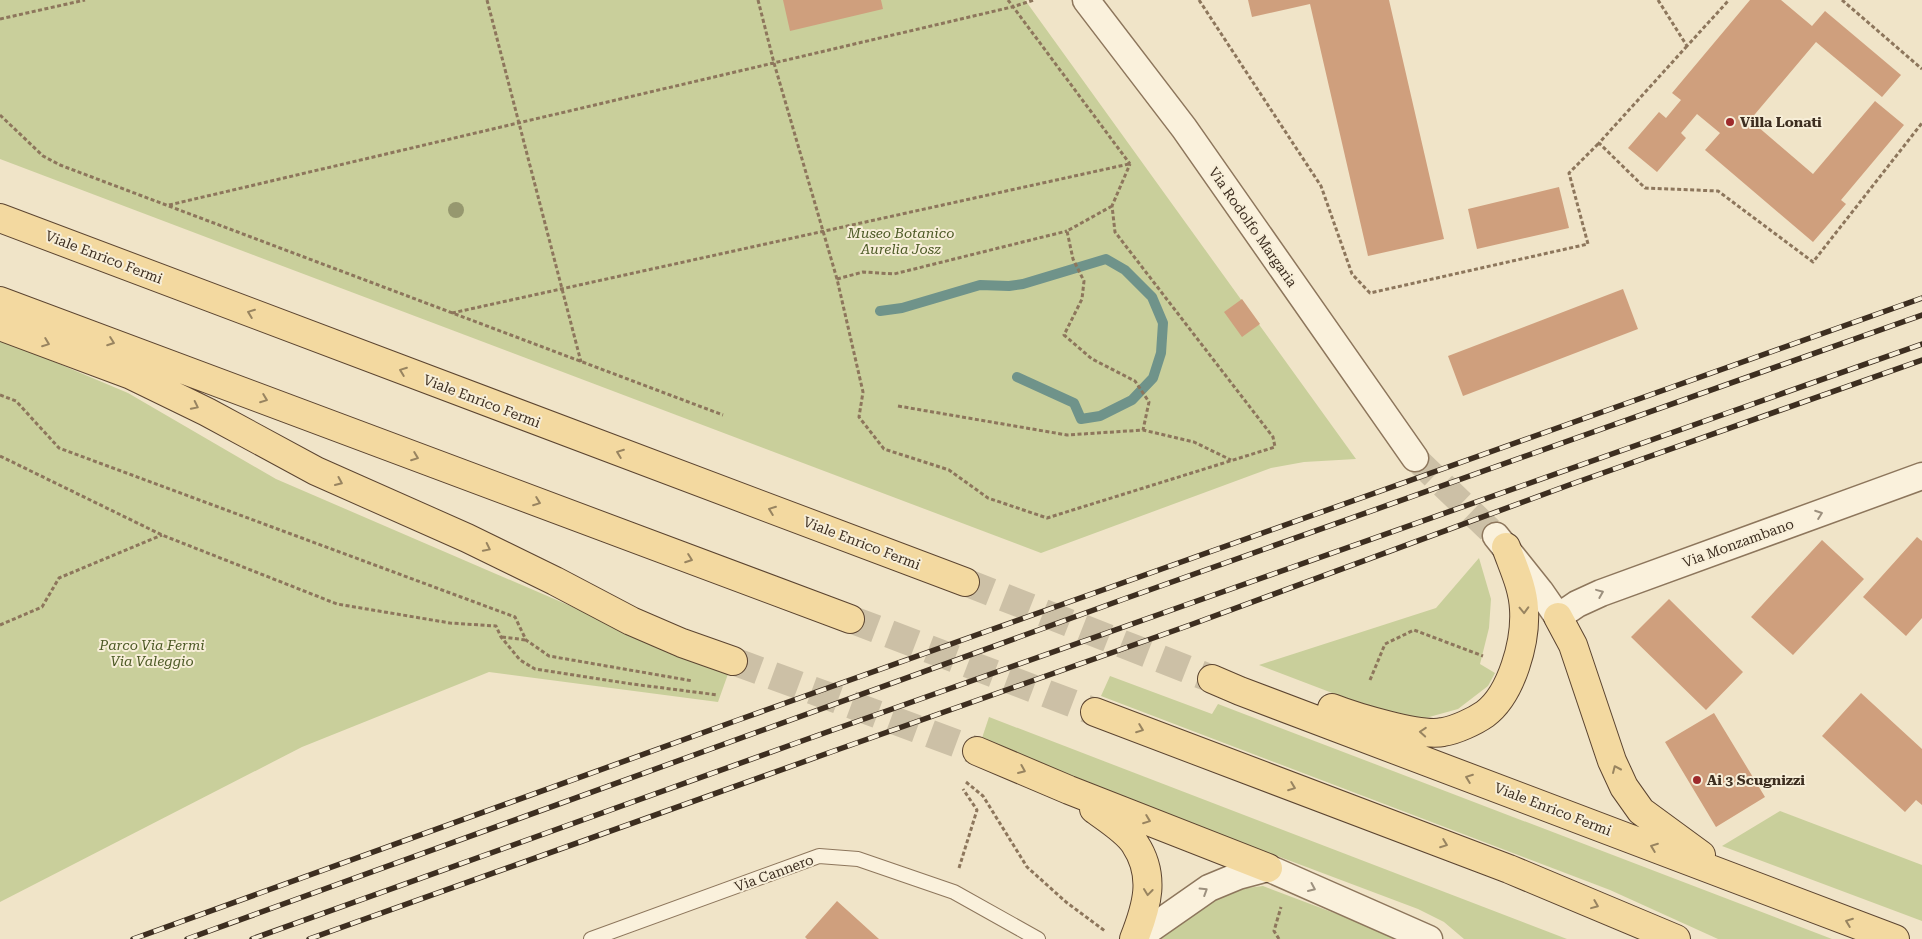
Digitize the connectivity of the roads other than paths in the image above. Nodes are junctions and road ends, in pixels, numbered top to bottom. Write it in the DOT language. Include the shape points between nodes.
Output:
graph roads {
  1 [pos="1086,0"];
  2 [pos="0,218"];
  3 [pos="0,301"];
  4 [pos="0,326"];
  5 [pos="1415,458"];
  6 [pos="1922,476"];
  7 [pos="1501,541"];
  8 [pos="966,582"];
  9 [pos="1558,617"];
  10 [pos="850,619"];
  11 [pos="733,661"];
  12 [pos="1212,679"];
  13 [pos="1240,691"];
  14 [pos="1095,712"];
  15 [pos="977,751"];
  16 [pos="1069,790"];
  17 [pos="1268,868"];
  18 [pos="1732,877"];
  19 [pos="1127,938"];
  20 [pos="591,939"];
  21 [pos="1038,939"];
  22 [pos="1429,939"];
  23 [pos="1676,939"];
  24 [pos="1895,939"];
  1 -- 5 [label="street, Via Rodolfo Margaria" via="1184,128"];
  8 -- 2 [label="main road, Viale Enrico Fermi, one-way"];
  3 -- 10 [label="main road, one-way"];
  4 -- 11 [label="main road, one-way" via="131,375 207,412 316,472 466,538 631,620"];
  9 -- 6 [label="street, Via Monzambano, one-way" via="1601,593"];
  7 -- 9 [label="street"];
  7 -- 13 [label="main road, one-way" via="1521,587 1523,636 1509,683 1486,713 1443,732 1420,732 1340,711 1282,690"];
  18 -- 9 [label="main road, one-way" via="1641,811 1624,787 1573,645"];
  12 -- 13 [label="main road, Viale Enrico Fermi"];
  18 -- 13 [label="main road, Viale Enrico Fermi, one-way"];
  14 -- 23 [label="main road, one-way" via="1492,863"];
  15 -- 16 [label="main road, one-way"];
  16 -- 17 [label="main road, one-way"];
  16 -- 19 [label="main road, one-way" via="1113,823 1137,849 1149,884 1145,912"];
  19 -- 17 [label="street, one-way" via="1208,888"];
  17 -- 22 [label="street, one-way"];
  24 -- 18 [label="main road, Viale Enrico Fermi, one-way"];
  20 -- 21 [label="lane, Via Cannero" via="819,856 858,859 954,892"];
}
